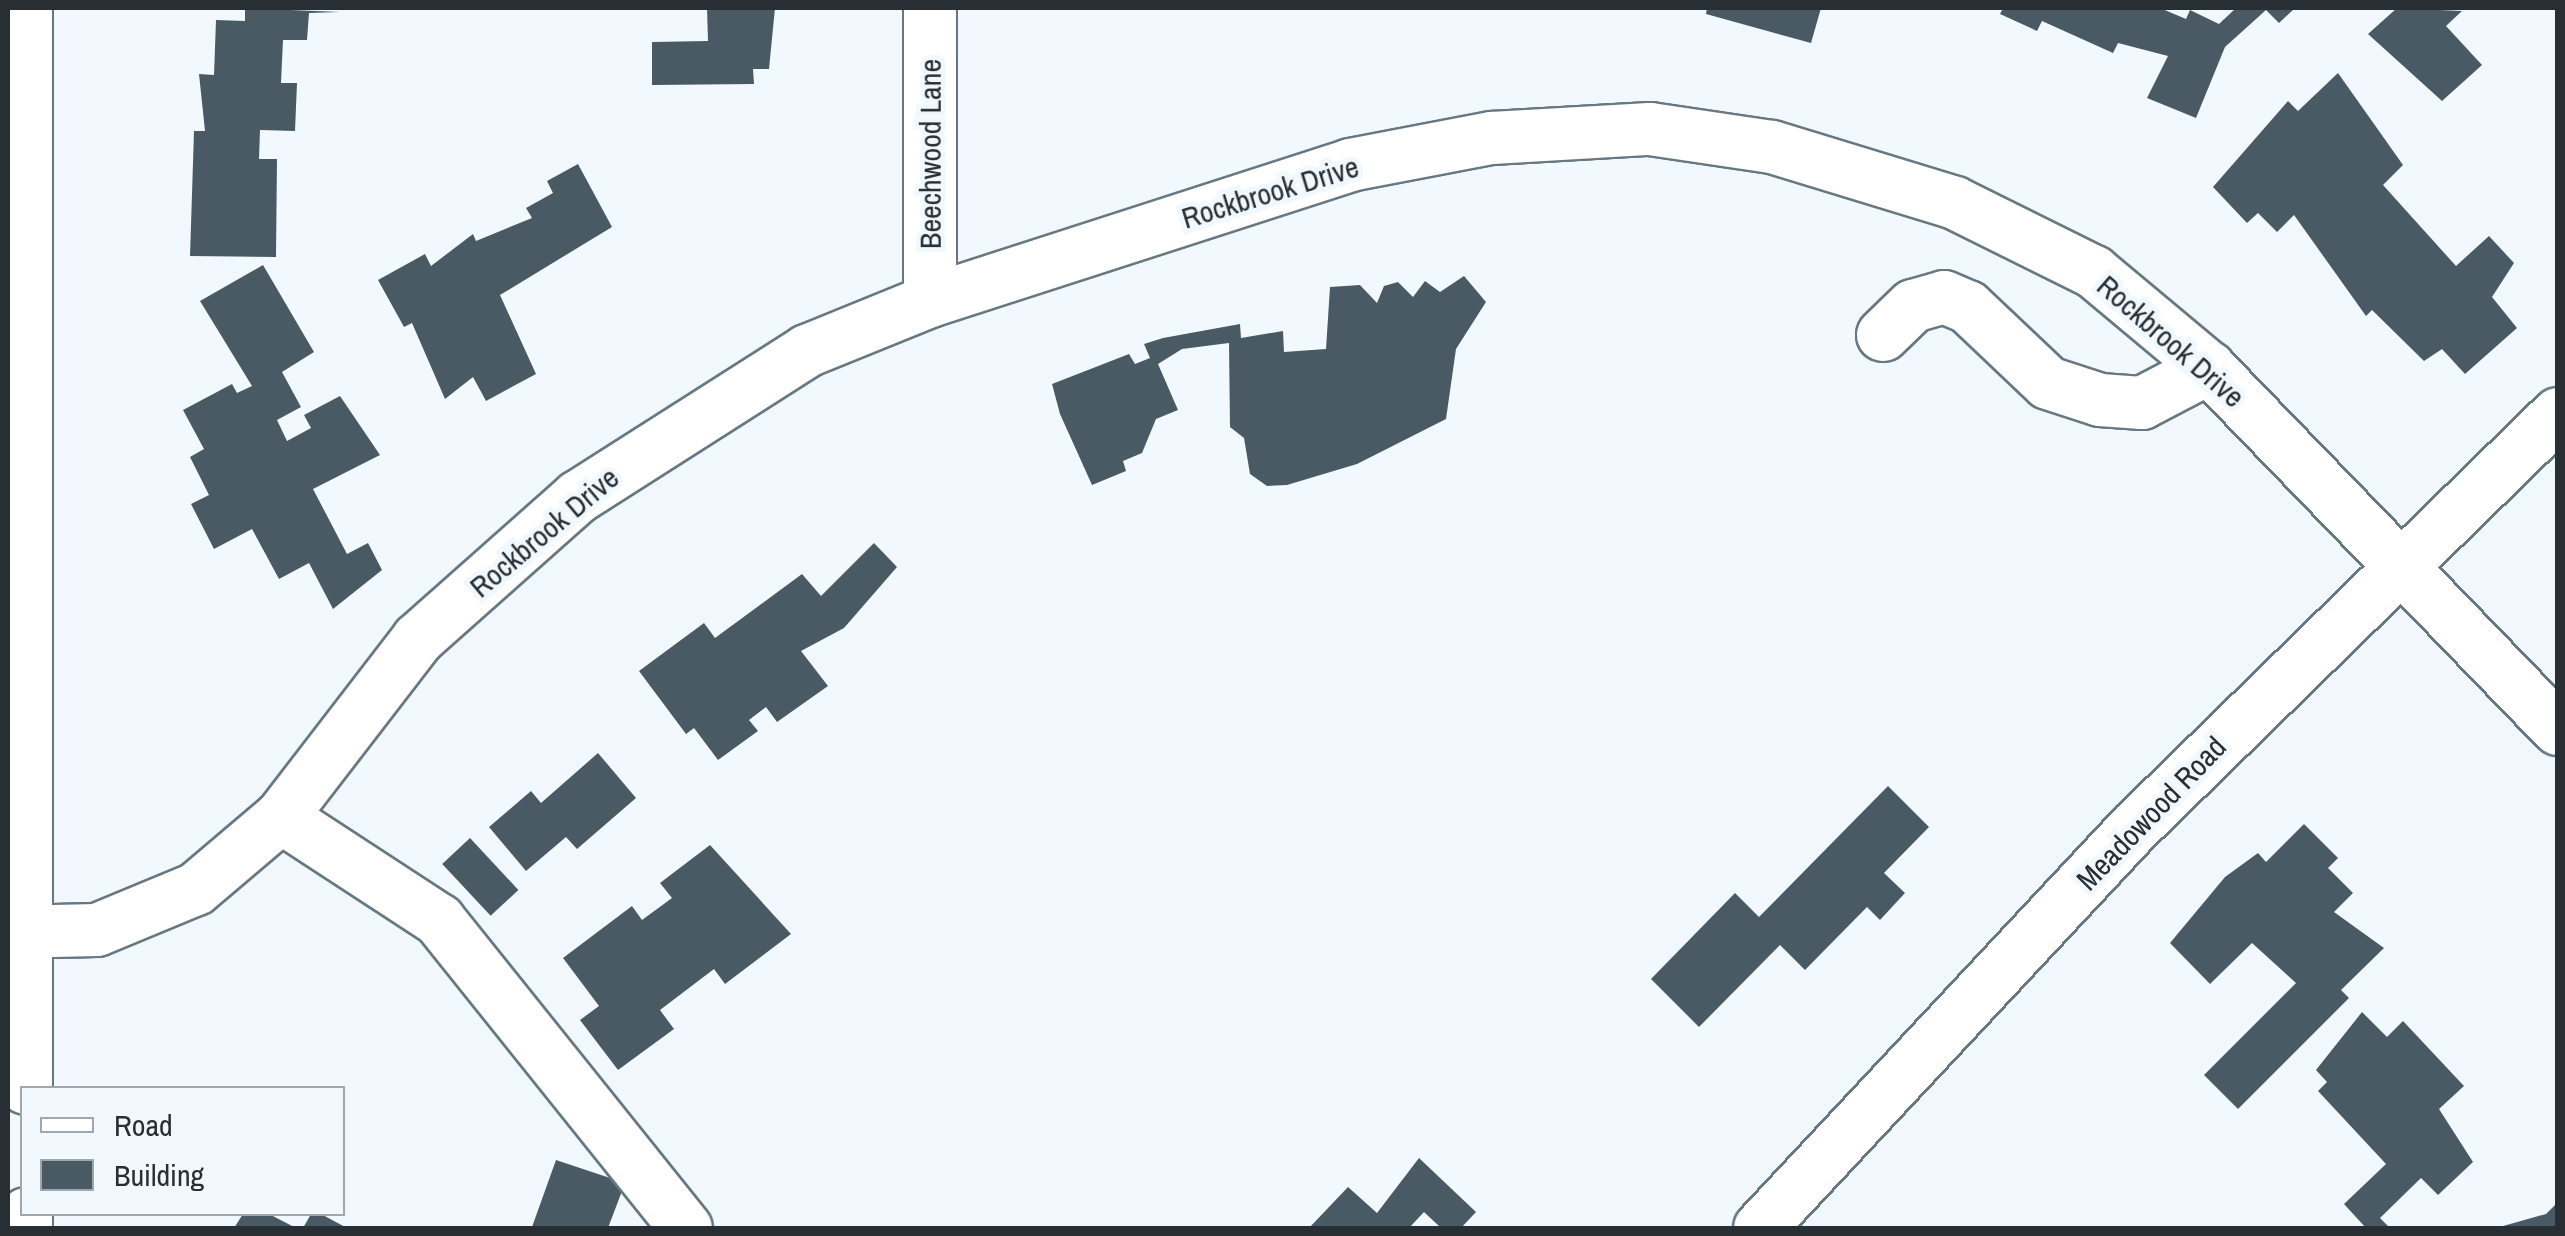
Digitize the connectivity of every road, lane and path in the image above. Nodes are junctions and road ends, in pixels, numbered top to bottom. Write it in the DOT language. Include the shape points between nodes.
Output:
graph roads {
  1 [pos="26,8"];
  2 [pos="930,8"];
  3 [pos="930,301"];
  4 [pos="1883,335"];
  5 [pos="2209,368"];
  6 [pos="2558,414"];
  7 [pos="2400,562"];
  8 [pos="2558,729"];
  9 [pos="281,817"];
  10 [pos="16,932"];
  11 [pos="26,1086"];
  12 [pos="686,1228"];
  13 [pos="1760,1228"];
  1 -- 10 [label="street"];
  2 -- 3 [label="street, Beechwood Lane"];
  3 -- 5 [label="street, Rockbrook Drive" via="1350,164 1492,138 1650,130 1772,148 1955,203 2094,272"];
  3 -- 9 [label="street, Rockbrook Drive" via="807,352 578,497 418,639"];
  4 -- 5 [label="street" via="1913,306 1944,297 1968,307 2048,383 2100,400 2142,402"];
  5 -- 7 [label="street, Rockbrook Drive"];
  6 -- 7 [label="street, Meadowood Road"];
  7 -- 8 [label="street, Rockbrook Drive"];
  7 -- 13 [label="street, Meadowood Road" via="2133,829"];
  9 -- 10 [label="street, Rockbrook Drive" via="196,888 152,910 97,930"];
  9 -- 12 [label="street" via="439,920"];
  10 -- 11 [label="street"];
}
